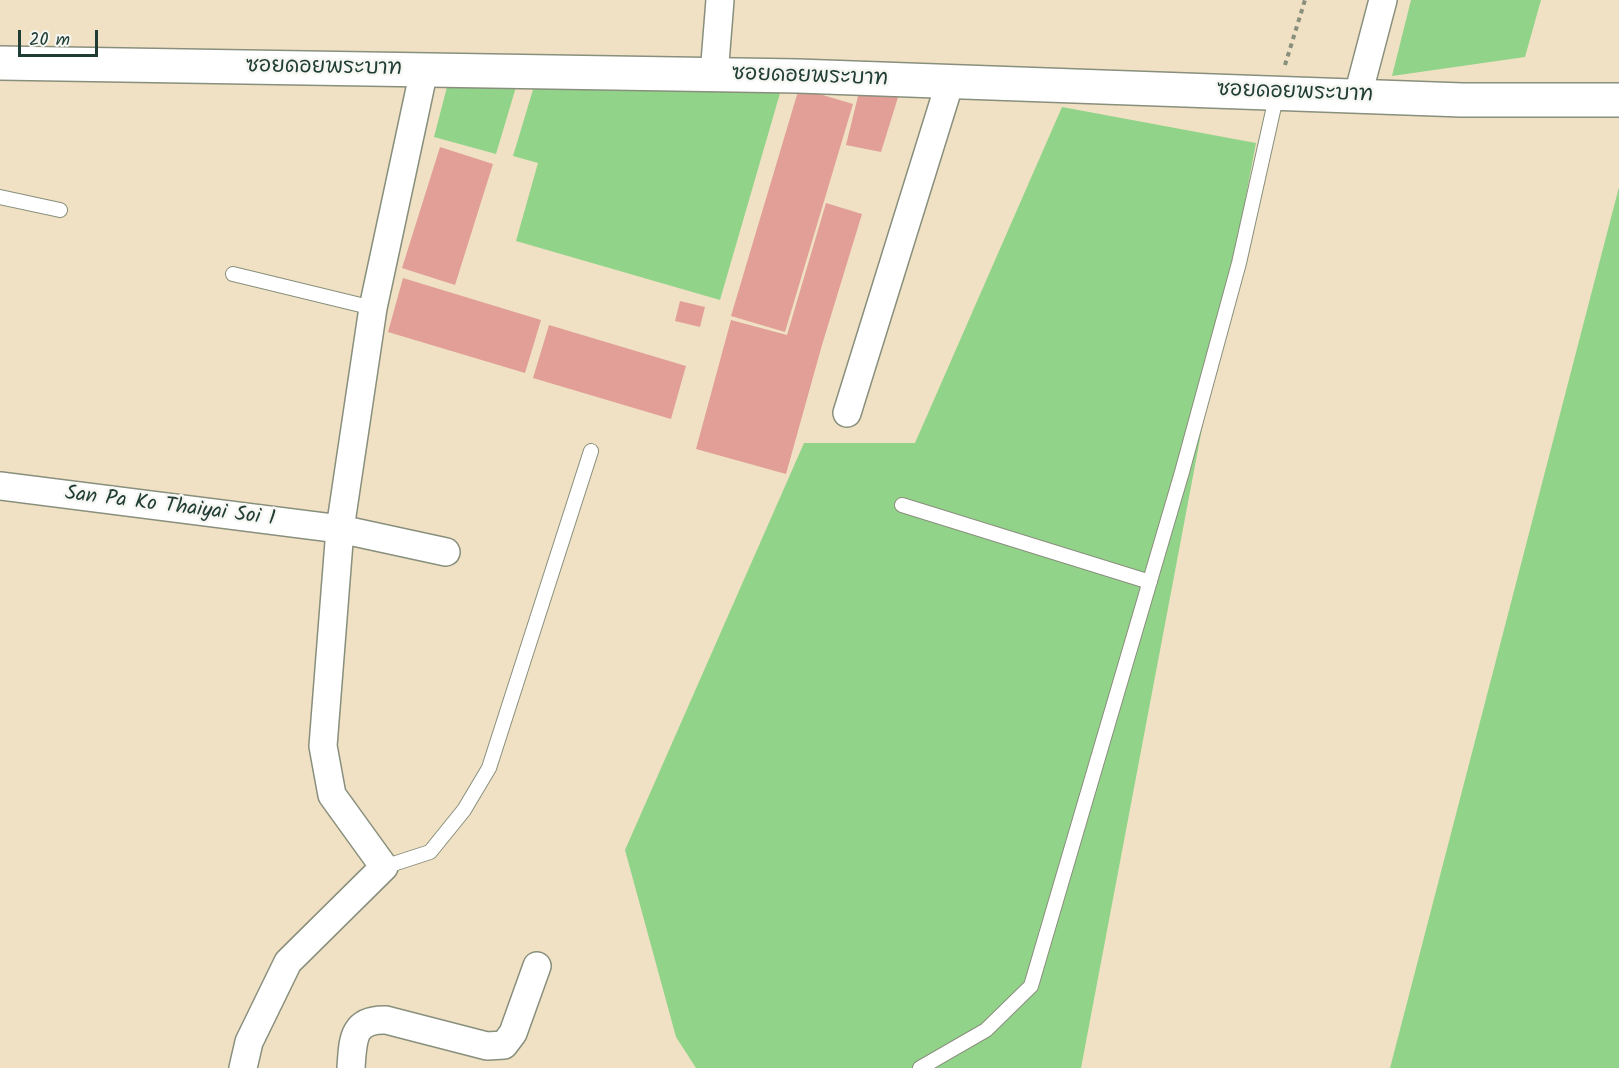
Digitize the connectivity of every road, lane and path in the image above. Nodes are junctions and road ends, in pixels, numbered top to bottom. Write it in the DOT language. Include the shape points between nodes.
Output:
graph roads {
  1 [pos="720,0"];
  2 [pos="1305,0"];
  3 [pos="1383,0"];
  4 [pos="0,63"];
  5 [pos="424,70"];
  6 [pos="714,75"];
  7 [pos="950,82"];
  8 [pos="1277,93"];
  9 [pos="1358,95"];
  10 [pos="1619,100"];
  11 [pos="0,197"];
  12 [pos="60,210"];
  13 [pos="233,274"];
  14 [pos="373,308"];
  15 [pos="847,413"];
  16 [pos="591,451"];
  17 [pos="0,486"];
  18 [pos="902,505"];
  19 [pos="340,529"];
  20 [pos="446,552"];
  21 [pos="1150,582"];
  22 [pos="384,867"];
  23 [pos="537,966"];
  24 [pos="243,1068"];
  25 [pos="351,1068"];
  26 [pos="920,1068"];
  1 -- 6 [label="street"];
  2 -- 8 [label="path"];
  3 -- 9 [label="street"];
  4 -- 5 [label="street, ซอยดอยพระบาท"];
  5 -- 6 [label="street, ซอยดอยพระบาท"];
  5 -- 14 [label="street"];
  6 -- 7 [label="street, ซอยดอยพระบาท"];
  7 -- 8 [label="street, ซอยดอยพระบาท"];
  7 -- 15 [label="street"];
  8 -- 9 [label="street, ซอยดอยพระบาท"];
  8 -- 21 [label="lane" via="1239,263"];
  9 -- 10 [label="street, ซอยดอยพระบาท" via="1462,100"];
  11 -- 12 [label="lane"];
  13 -- 14 [label="lane"];
  14 -- 19 [label="street"];
  16 -- 22 [label="lane" via="489,768 464,810 430,852"];
  17 -- 19 [label="street, San Pa Ko Thaiyai Soi 1"];
  18 -- 21 [label="lane"];
  19 -- 20 [label="street, San Pa Ko Thaiyai Soi 1"];
  19 -- 22 [label="street" via="323,746 332,795"];
  21 -- 26 [label="lane" via="1031,986 986,1030"];
  22 -- 24 [label="street" via="288,962 249,1042"];
  23 -- 25 [label="street" via="513,1033 504,1045 487,1046 374,1020 364,1023 357,1032"];
}
